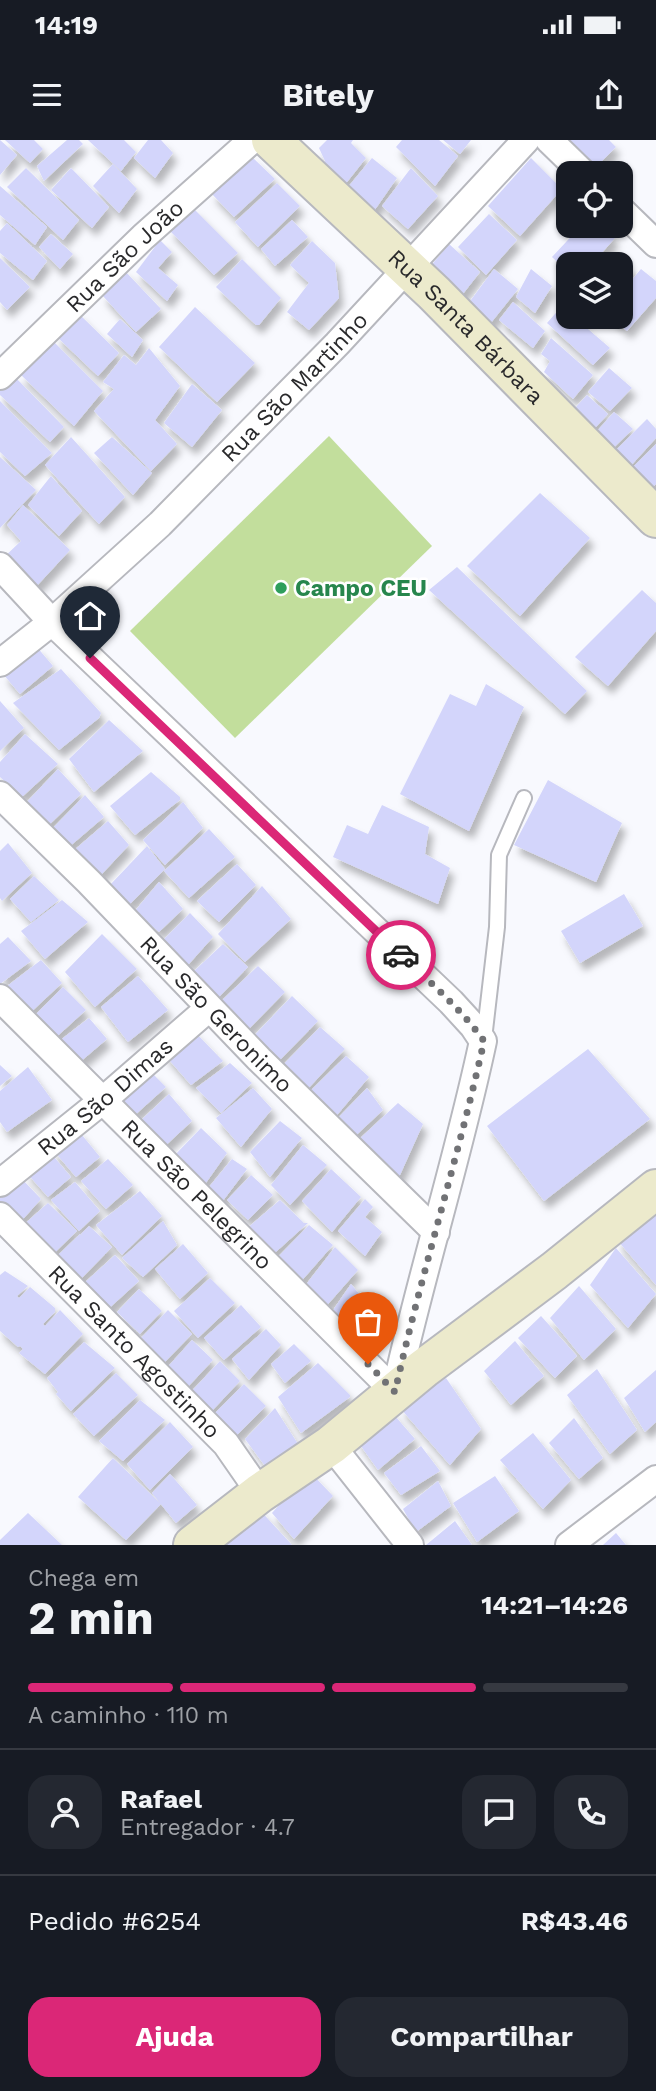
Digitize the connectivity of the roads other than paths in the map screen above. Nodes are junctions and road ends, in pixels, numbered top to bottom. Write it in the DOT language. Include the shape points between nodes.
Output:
graph roads {
  1 [pos="253,140"];
  2 [pos="271,140"];
  3 [pos="526,140"];
  4 [pos="549,140"];
  5 [pos="571,161"];
  6 [pos="633,222"];
  7 [pos="656,244"];
  8 [pos="408,267"];
  9 [pos="0,376"];
  10 [pos="656,518"];
  11 [pos="0,566"];
  12 [pos="52,622"];
  13 [pos="0,663"];
  14 [pos="0,795"];
  15 [pos="524,798"];
  16 [pos="0,998"];
  17 [pos="209,1008"];
  18 [pos="484,1041"];
  19 [pos="102,1101"];
  20 [pos="0,1183"];
  21 [pos="656,1189"];
  22 [pos="0,1216"];
  23 [pos="436,1232"];
  24 [pos="395,1392"];
  25 [pos="331,1445"];
  26 [pos="656,1479"];
  27 [pos="260,1493"];
  28 [pos="193,1545"];
  29 [pos="410,1545"];
  30 [pos="569,1545"];
  1 -- 9 [label="street, Rua São João" via="143,237"];
  2 -- 8 [label="street, Rua Santa Bárbara"];
  3 -- 8 [label="street, Rua São Martinho"];
  4 -- 5 [label="street"];
  6 -- 7 [label="street"];
  8 -- 10 [label="street, Rua Santa Bárbara"];
  8 -- 12 [label="street, Rua São Martinho" via="160,524"];
  11 -- 12 [label="street"];
  12 -- 13 [label="street, Rua São Martinho"];
  12 -- 18 [label="street" via="450,1002"];
  14 -- 17 [label="street, Rua São Geronimo"];
  15 -- 18 [label="lane" via="499,855"];
  16 -- 19 [label="street, Rua São Pelegrino"];
  17 -- 19 [label="street, Rua São Dimas"];
  17 -- 23 [label="street, Rua São Geronimo"];
  18 -- 23 [label="street"];
  19 -- 20 [label="street, Rua São Dimas"];
  19 -- 24 [label="street, Rua São Pelegrino"];
  21 -- 24 [label="street"];
  22 -- 27 [label="street, Rua Santo Agostinho" via="226,1444"];
  23 -- 24 [label="street"];
  24 -- 25 [label="street"];
  25 -- 27 [label="street"];
  25 -- 29 [label="street"];
  26 -- 30 [label="street"];
  27 -- 28 [label="street"];
}
